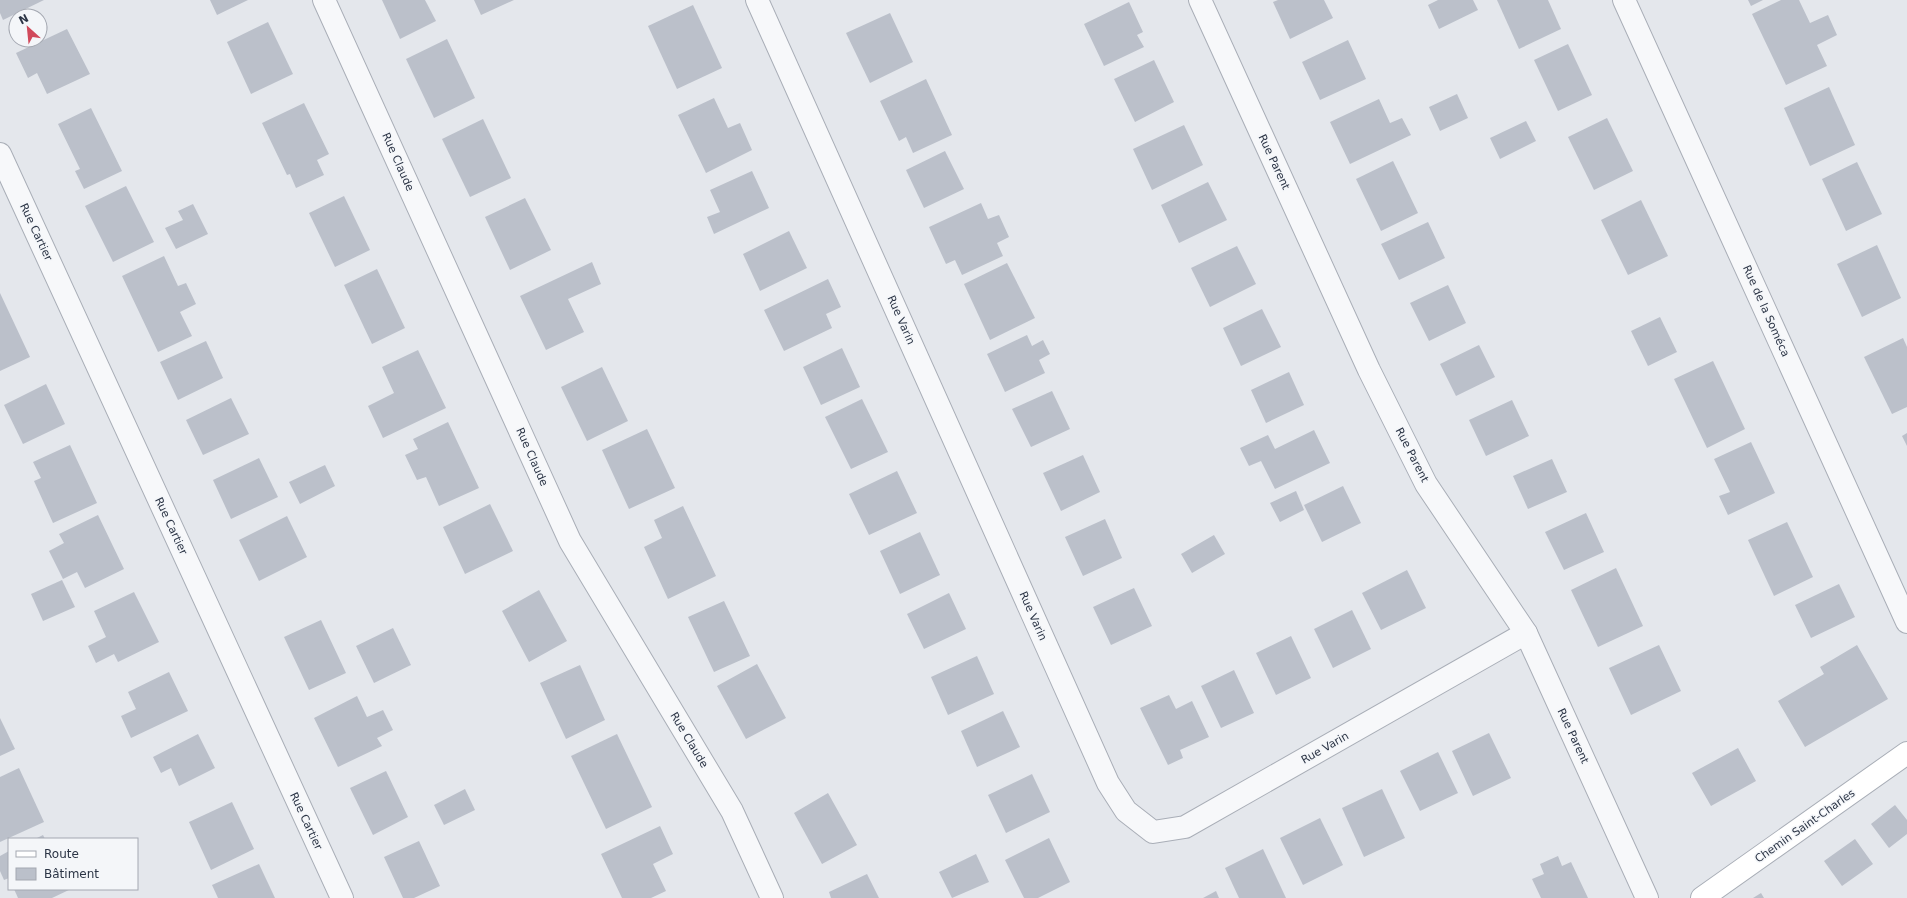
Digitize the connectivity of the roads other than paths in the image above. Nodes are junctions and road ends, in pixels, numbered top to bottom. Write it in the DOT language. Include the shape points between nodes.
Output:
graph roads {
  1 [pos="324,0"];
  2 [pos="757,0"];
  3 [pos="1200,0"];
  4 [pos="1624,0"];
  5 [pos="0,154"];
  6 [pos="1907,622"];
  7 [pos="1526,633"];
  8 [pos="1907,753"];
  9 [pos="342,898"];
  10 [pos="772,898"];
  11 [pos="1647,898"];
  12 [pos="1702,898"];
  1 -- 10 [label="street, Rue Claude" via="570,541 732,811"];
  2 -- 7 [label="street, Rue Varin" via="1108,783 1126,811 1153,832 1185,827"];
  3 -- 7 [label="street, Rue Parent" via="1369,370 1426,484"];
  4 -- 6 [label="street, Rue de la Soméca"];
  5 -- 9 [label="street, Rue Cartier"];
  7 -- 11 [label="street, Rue Parent"];
  8 -- 12 [label="main road, Chemin Saint-Charles"];
}
